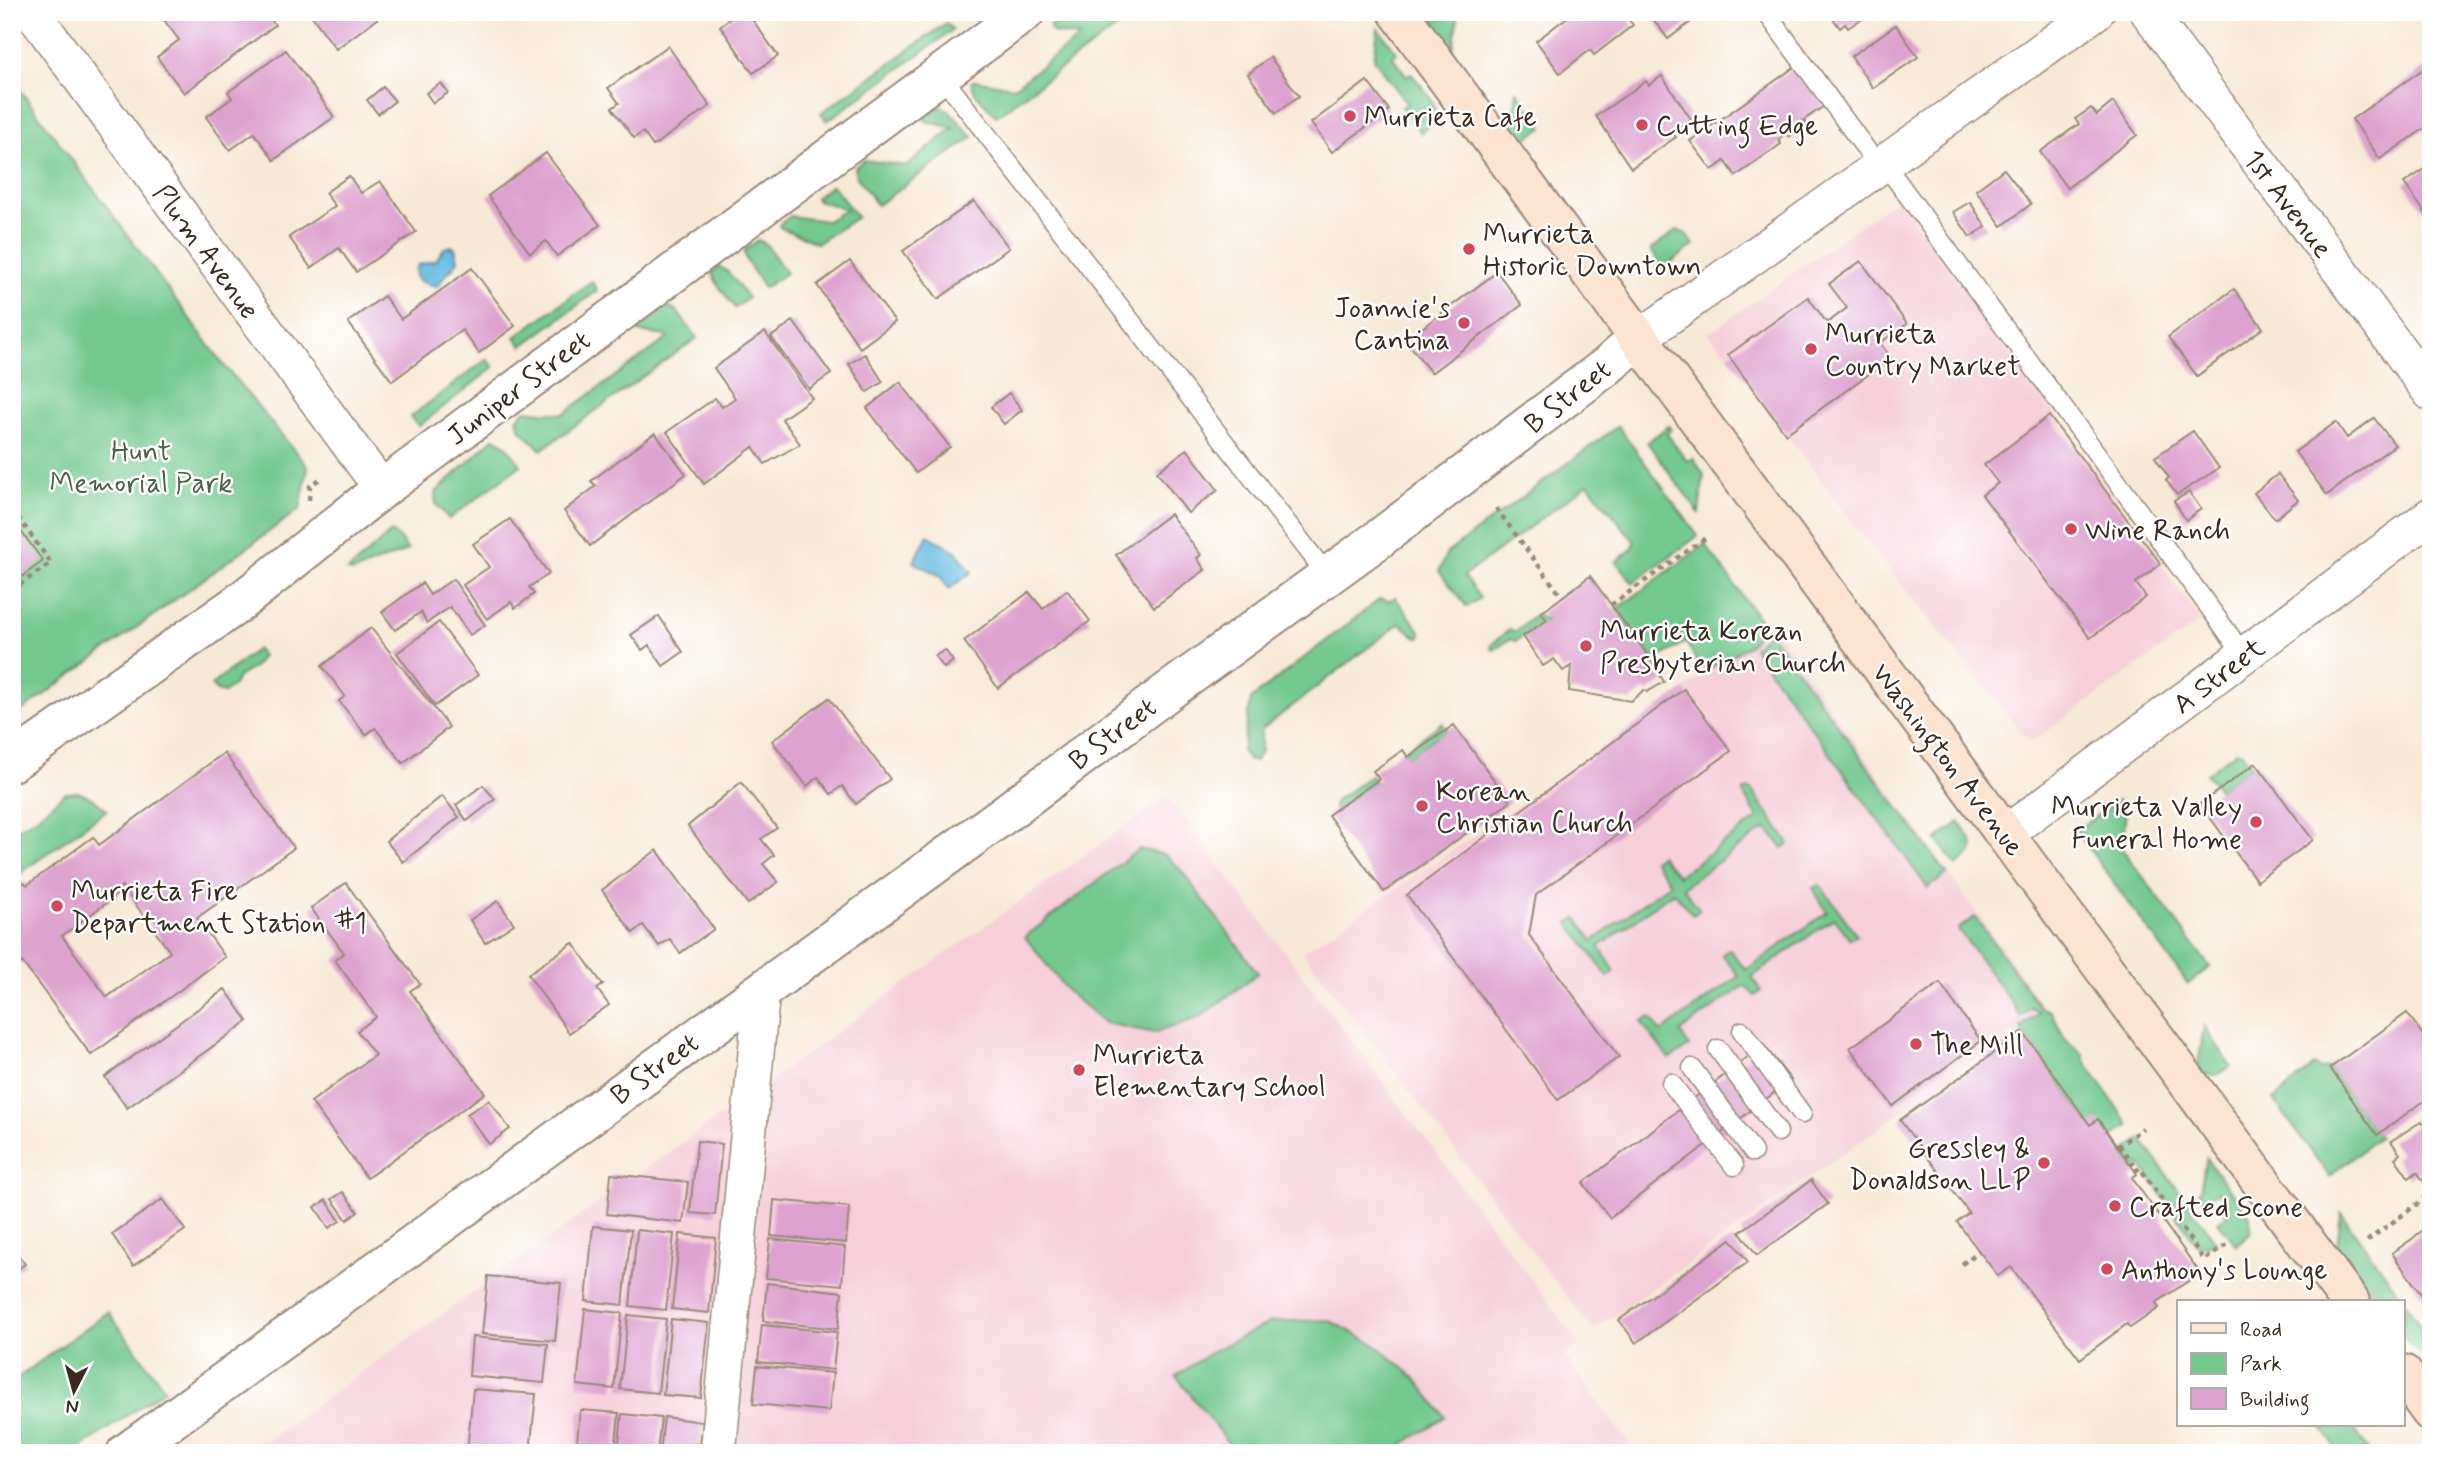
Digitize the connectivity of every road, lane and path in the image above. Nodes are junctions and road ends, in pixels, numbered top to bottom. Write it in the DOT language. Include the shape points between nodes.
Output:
graph roads {
  1 [pos="32,12"];
  2 [pos="1398,12"];
  3 [pos="1766,12"];
  4 [pos="2096,12"];
  5 [pos="2148,12"];
  6 [pos="1018,14"];
  7 [pos="940,74"];
  8 [pos="1881,165"];
  9 [pos="1639,338"];
  10 [pos="2431,393"];
  11 [pos="382,489"];
  12 [pos="1496,508"];
  13 [pos="12,509"];
  14 [pos="2431,515"];
  15 [pos="1707,537"];
  16 [pos="1328,576"];
  17 [pos="12,590"];
  18 [pos="1562,597"];
  19 [pos="1611,606"];
  20 [pos="2244,655"];
  21 [pos="12,762"];
  22 [pos="2005,834"];
  23 [pos="762,990"];
  24 [pos="1742,1031"];
  25 [pos="1718,1049"];
  26 [pos="1692,1068"];
  27 [pos="1671,1083"];
  28 [pos="2427,1111"];
  29 [pos="1802,1114"];
  30 [pos="2431,1116"];
  31 [pos="2143,1128"];
  32 [pos="1778,1132"];
  33 [pos="1753,1152"];
  34 [pos="1734,1166"];
  35 [pos="2431,1194"];
  36 [pos="2367,1241"];
  37 [pos="2227,1244"];
  38 [pos="1979,1251"];
  39 [pos="1962,1264"];
  40 [pos="2349,1300"];
  41 [pos="2404,1375"];
  42 [pos="2431,1412"];
  43 [pos="126,1453"];
  44 [pos="718,1453"];
  1 -- 11 [label="street, Plum Avenue"];
  2 -- 9 [label="main road, Washington Avenue"];
  3 -- 8 [label="lane"];
  4 -- 8 [label="street, B Street"];
  5 -- 10 [label="street, 1st Avenue"];
  6 -- 7 [label="street, Juniper Street"];
  7 -- 11 [label="street, Juniper Street"];
  7 -- 16 [label="lane"];
  8 -- 9 [label="street, B Street"];
  8 -- 20 [label="lane"];
  9 -- 16 [label="street, B Street"];
  9 -- 22 [label="main road, Washington Avenue"];
  11 -- 21 [label="street, Juniper Street" via="239,603"];
  12 -- 18 [label="path"];
  13 -- 17 [label="path" via="51,563"];
  14 -- 20 [label="street, A Street"];
  15 -- 19 [label="path"];
  16 -- 23 [label="street, B Street"];
  20 -- 22 [label="street, A Street"];
  22 -- 40 [label="main road, Washington Avenue"];
  23 -- 43 [label="street, B Street"];
  23 -- 44 [label="street"];
  24 -- 29 [label="lane"];
  25 -- 32 [label="lane"];
  26 -- 33 [label="lane"];
  27 -- 34 [label="lane"];
  28 -- 30 [label="path"];
  31 -- 37 [label="path" via="2118,1146 2136,1171 2140,1168 2204,1260"];
  35 -- 36 [label="path"];
  38 -- 39 [label="path"];
  41 -- 42 [label="main road"];
}
